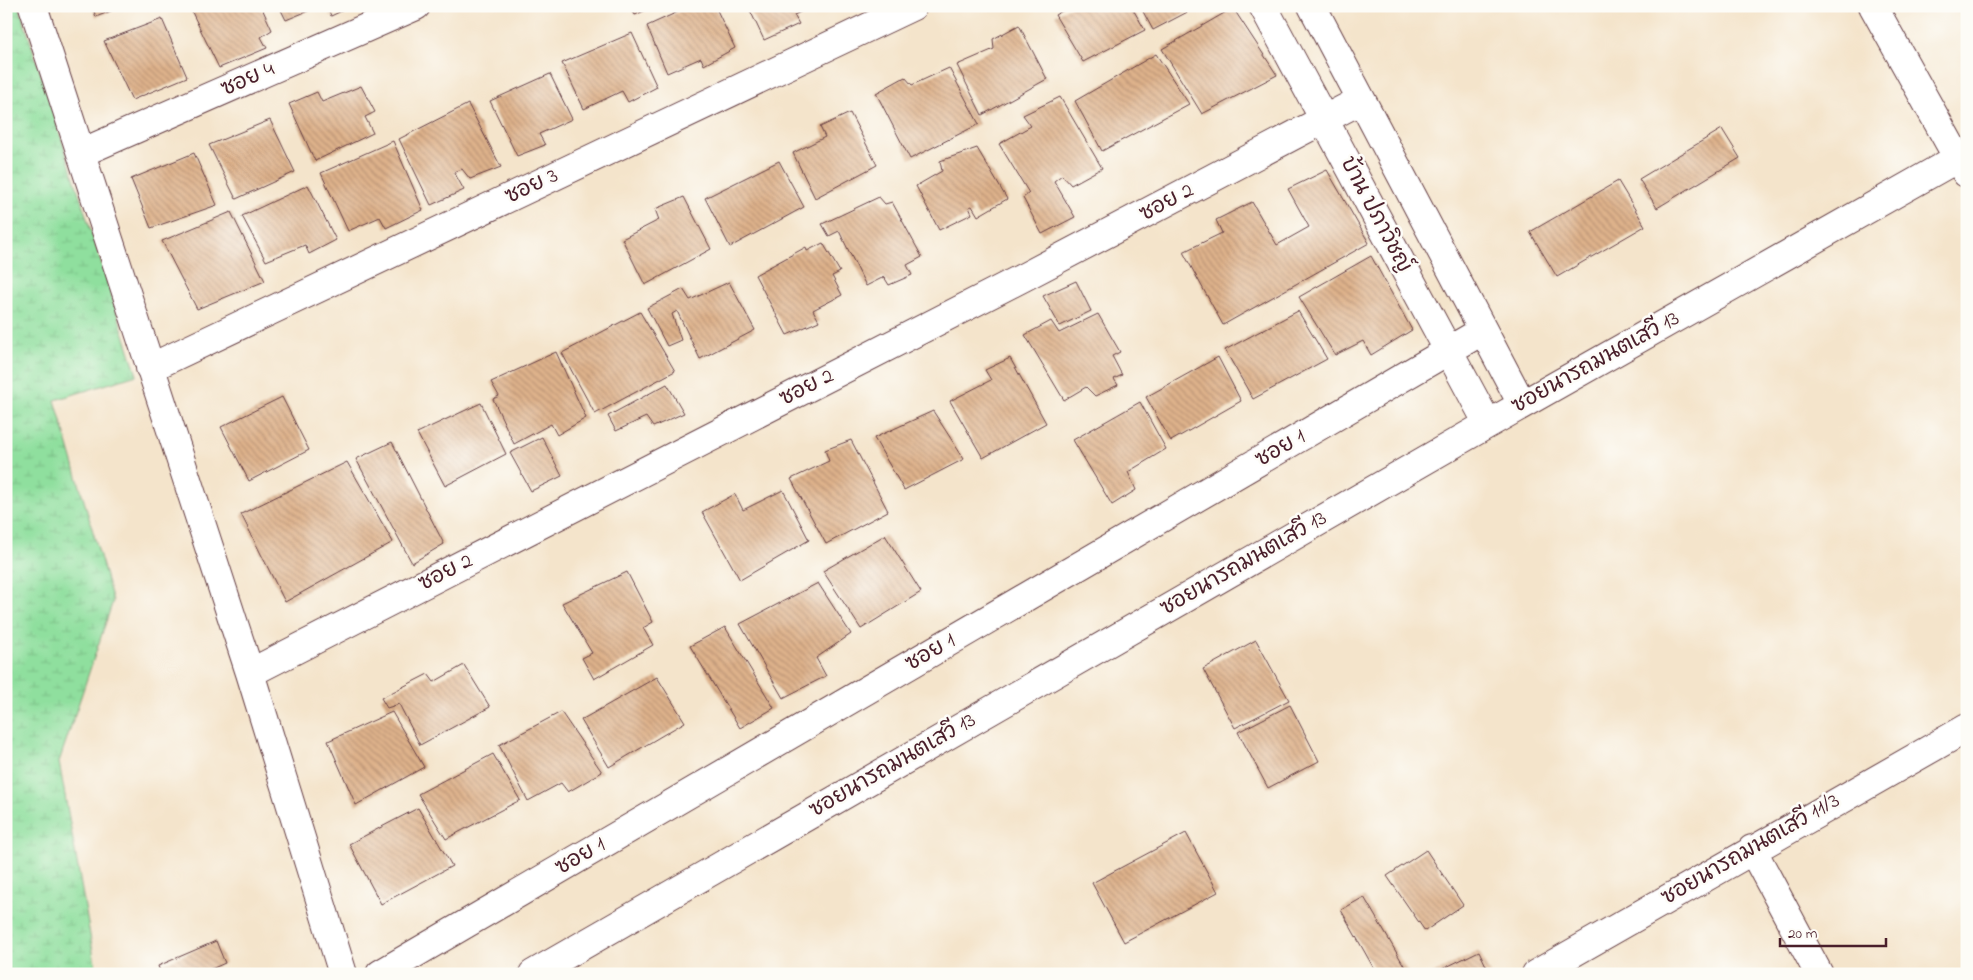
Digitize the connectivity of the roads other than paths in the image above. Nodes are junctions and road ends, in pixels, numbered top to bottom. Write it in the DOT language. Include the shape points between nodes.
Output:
graph roads {
  1 [pos="33,6"];
  2 [pos="416,6"];
  3 [pos="913,6"];
  4 [pos="1263,6"];
  5 [pos="1312,6"];
  6 [pos="1873,6"];
  7 [pos="1361,100"];
  8 [pos="1324,120"];
  9 [pos="81,153"];
  10 [pos="1962,167"];
  11 [pos="1482,331"];
  12 [pos="1449,352"];
  13 [pos="150,368"];
  14 [pos="1522,404"];
  15 [pos="1488,424"];
  16 [pos="250,673"];
  17 [pos="1967,728"];
  18 [pos="1752,849"];
  19 [pos="343,974"];
  20 [pos="380,974"];
  21 [pos="533,974"];
  22 [pos="1536,974"];
  23 [pos="1819,974"];
  1 -- 9 [label="street"];
  2 -- 9 [label="street, ซอย 4"];
  3 -- 13 [label="street, ซอย 3"];
  4 -- 8 [label="street, บ้าน ปภาวิชญ์"];
  5 -- 7 [label="street, บ้าน ปภาวิชญ์"];
  6 -- 10 [label="street, ซอยนารถมนตเสวี 13"];
  7 -- 8 [label="street, ซอย 2"];
  7 -- 11 [label="street, บ้าน ปภาวิชญ์"];
  8 -- 12 [label="street, บ้าน ปภาวิชญ์"];
  8 -- 16 [label="street, ซอย 2"];
  9 -- 13 [label="street"];
  10 -- 14 [label="street, ซอยนารถมนตเสวี 13"];
  11 -- 12 [label="street, ซอย 1"];
  11 -- 14 [label="street, บ้าน ปภาวิชญ์"];
  12 -- 15 [label="street, บ้าน ปภาวิชญ์"];
  12 -- 20 [label="street, ซอย 1"];
  13 -- 16 [label="street"];
  14 -- 15 [label="street, ซอยนารถมนตเสวี 13"];
  15 -- 21 [label="street, ซอยนารถมนตเสวี 13"];
  16 -- 19 [label="street"];
  17 -- 18 [label="street, ซอยนารถมนตเสวี 11/3"];
  18 -- 22 [label="street, ซอยนารถมนตเสวี 11/3"];
  18 -- 23 [label="street"];
}
